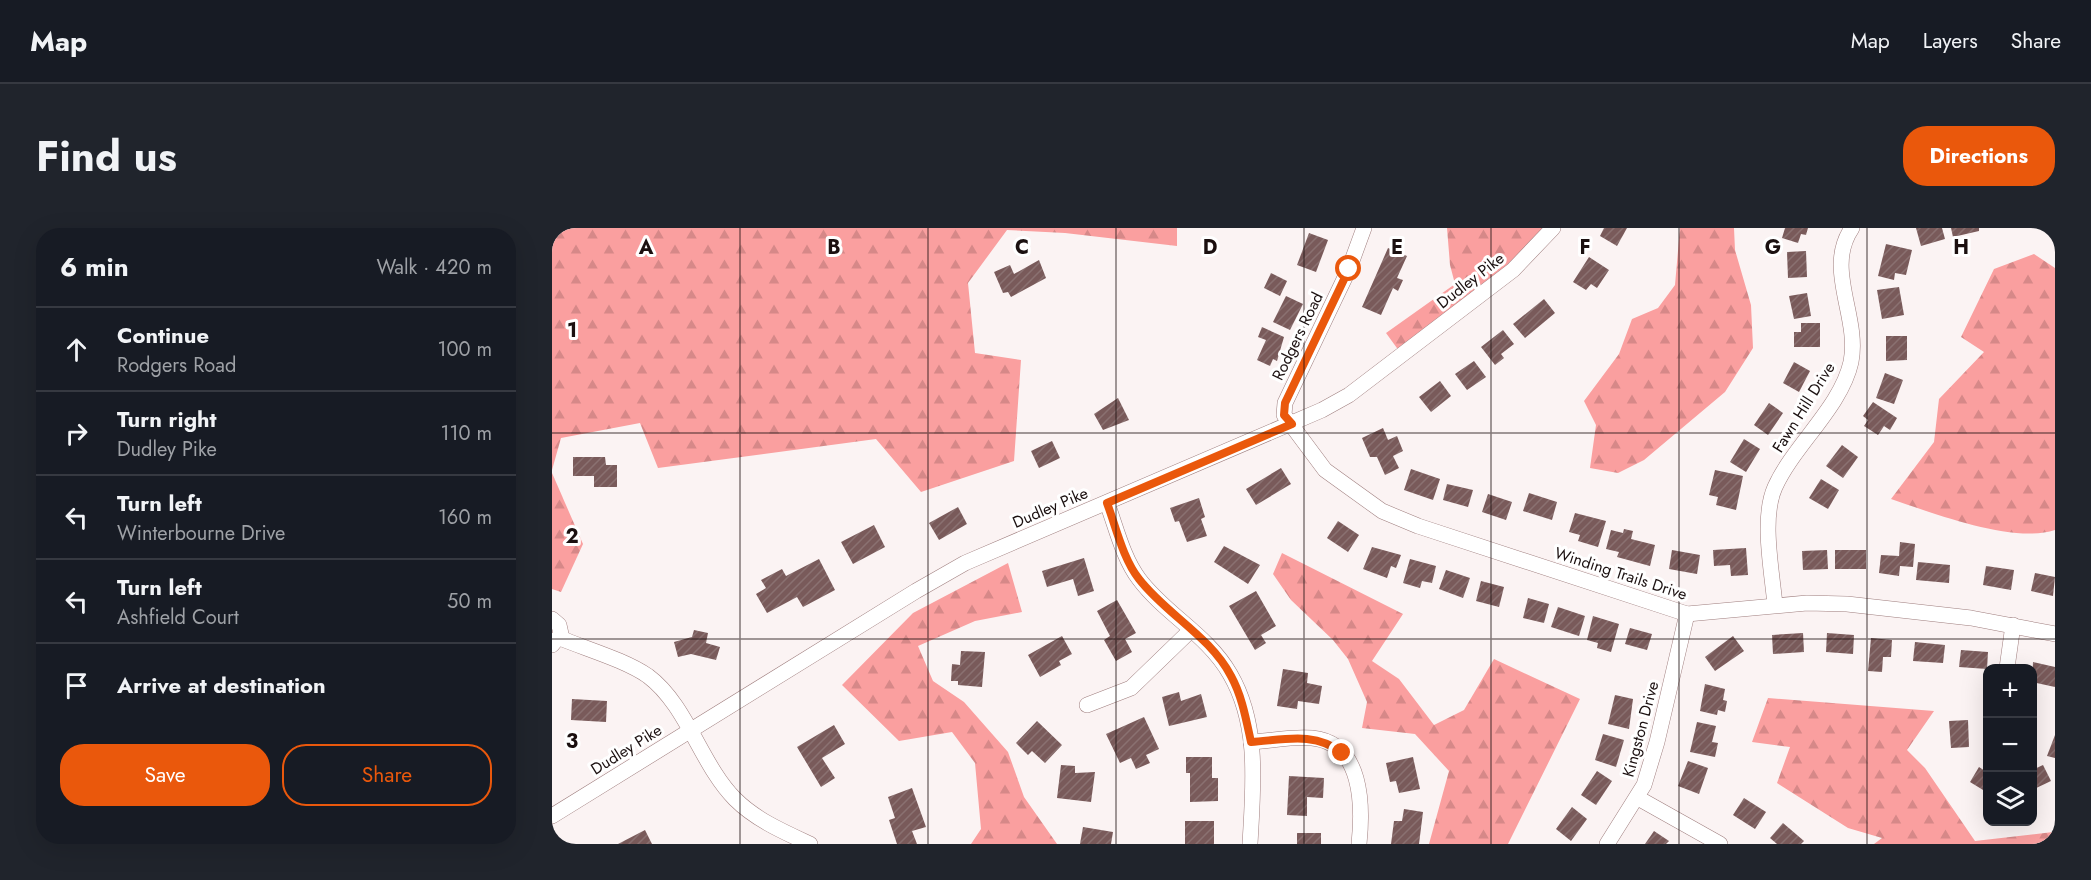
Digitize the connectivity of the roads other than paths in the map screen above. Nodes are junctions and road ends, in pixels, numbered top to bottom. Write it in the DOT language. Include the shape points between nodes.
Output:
graph roads {
  1 [pos="1364,228"];
  2 [pos="1553,228"];
  3 [pos="1852,228"];
  4 [pos="1292,424"];
  5 [pos="1107,503"];
  6 [pos="1775,605"];
  7 [pos="1687,614"];
  8 [pos="552,619"];
  9 [pos="2013,625"];
  10 [pos="1191,630"];
  11 [pos="2055,634"];
  12 [pos="556,642"];
  13 [pos="2008,664"];
  14 [pos="1087,705"];
  15 [pos="689,731"];
  16 [pos="1251,742"];
  17 [pos="1638,798"];
  18 [pos="552,816"];
  19 [pos="810,844"];
  20 [pos="1250,844"];
  21 [pos="1359,844"];
  22 [pos="1607,844"];
  23 [pos="1720,844"];
  1 -- 4 [label="street, Rodgers Road" via="1349,269 1285,403 1284,415"];
  2 -- 4 [label="street, Dudley Pike" via="1513,270 1424,339 1349,395"];
  3 -- 6 [label="street, Fawn Hill Drive" via="1843,244 1840,266 1853,340 1851,361 1842,386 1775,487 1768,515"];
  4 -- 5 [label="street, Dudley Pike"];
  4 -- 7 [label="street, Winding Trails Drive" via="1325,470 1382,511"];
  5 -- 10 [label="street" via="1137,577"];
  5 -- 15 [label="street, Dudley Pike" via="965,563"];
  6 -- 7 [label="street, Winding Trails Drive"];
  6 -- 9 [label="street, Winding Trails Drive" via="1847,604"];
  7 -- 17 [label="street, Kingston Drive" via="1658,742"];
  8 -- 12 [label="street" via="561,629"];
  9 -- 11 [label="street, Winding Trails Drive"];
  9 -- 13 [label="street"];
  10 -- 14 [label="street" via="1131,688"];
  10 -- 16 [label="street" via="1230,674"];
  12 -- 15 [label="street" via="647,676 670,700"];
  15 -- 18 [label="street, Dudley Pike"];
  15 -- 19 [label="street" via="735,799 765,822"];
  16 -- 20 [label="street"];
  16 -- 21 [label="street" via="1310,738 1342,753 1354,770 1362,805"];
  17 -- 22 [label="street, Kingston Drive"];
  17 -- 23 [label="street"];
}
